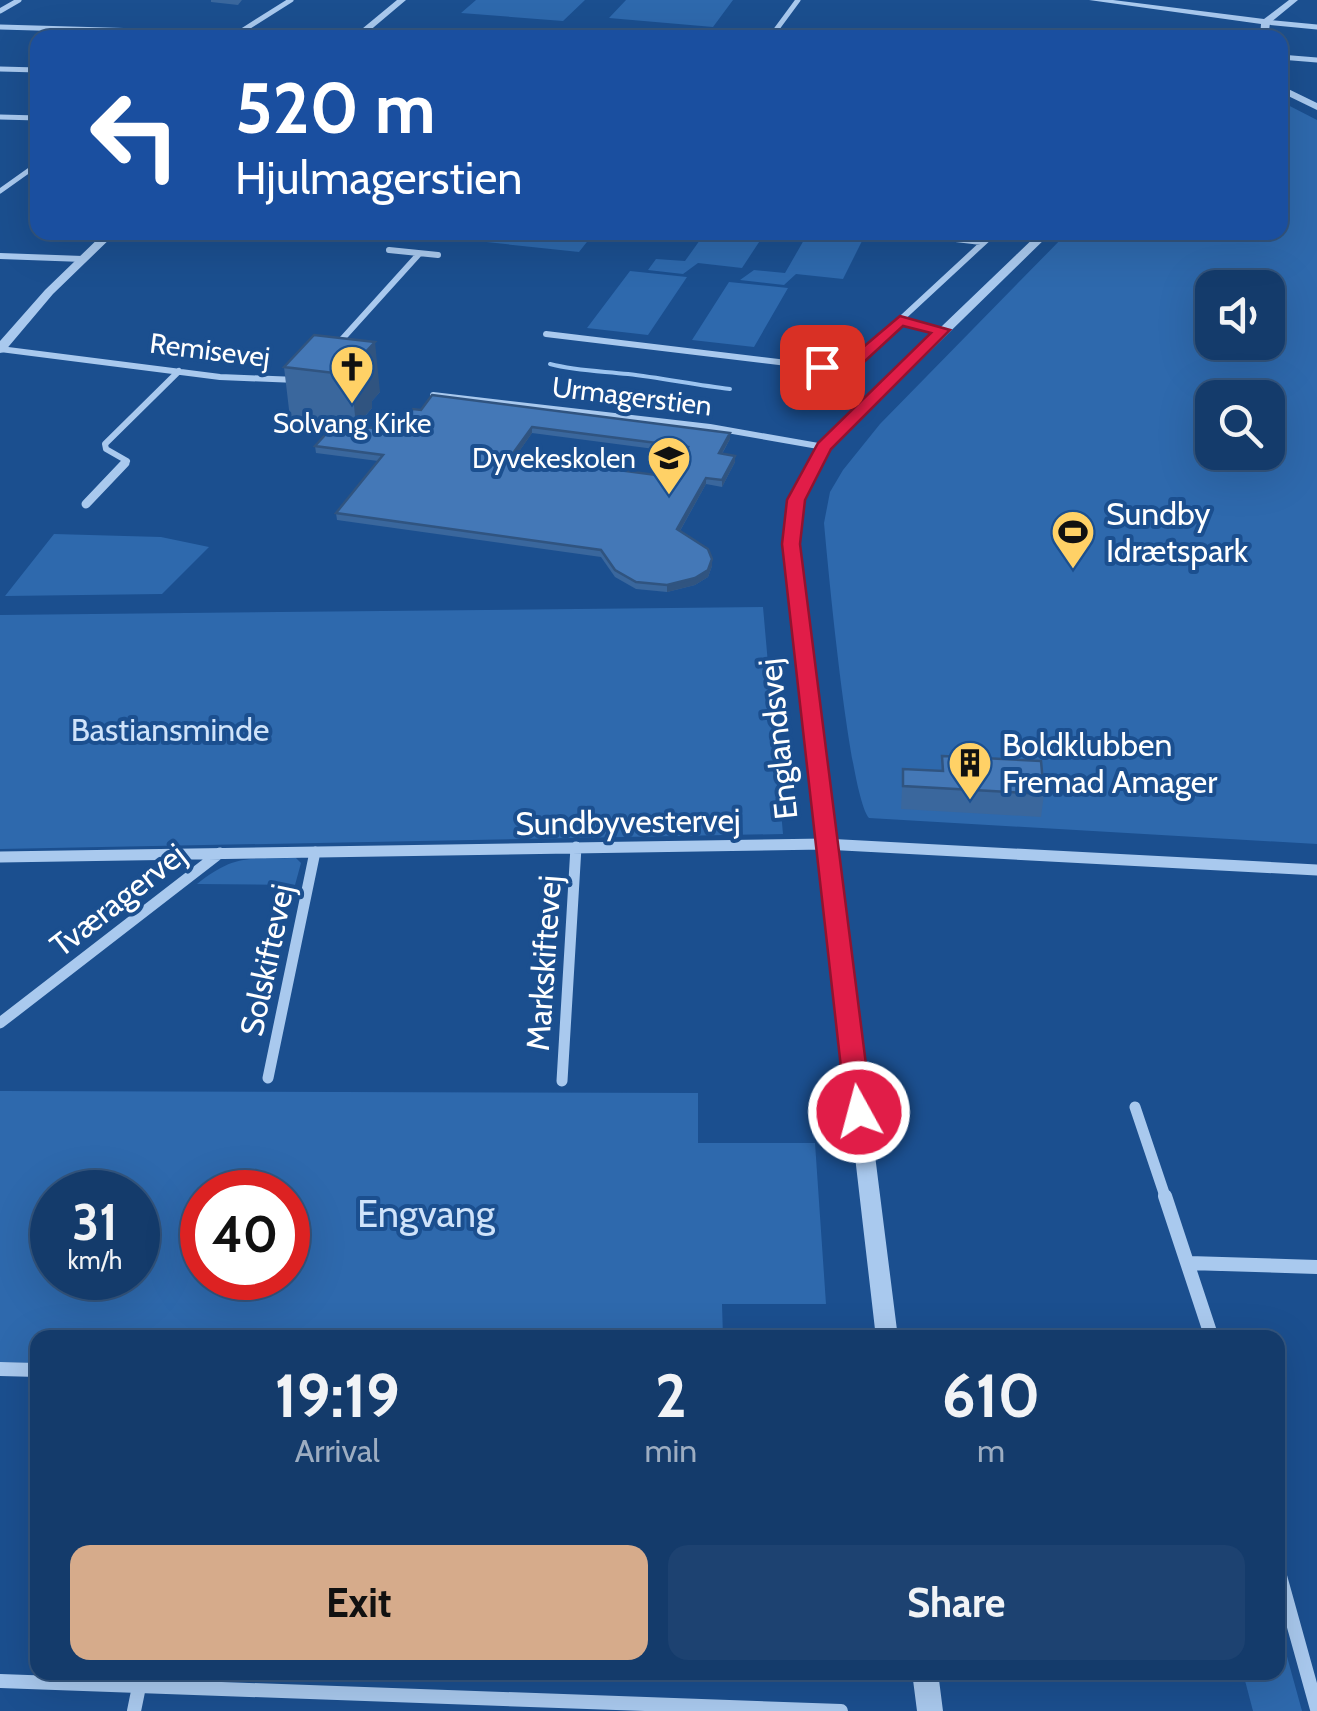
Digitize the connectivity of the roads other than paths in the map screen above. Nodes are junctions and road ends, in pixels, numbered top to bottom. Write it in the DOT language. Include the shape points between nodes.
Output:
graph roads {
  1 [pos="18,0"];
  2 [pos="291,0"];
  3 [pos="402,0"];
  4 [pos="798,0"];
  5 [pos="1092,0"];
  6 [pos="1294,0"];
  7 [pos="1126,2"];
  8 [pos="1142,3"];
  9 [pos="0,11"];
  10 [pos="1266,22"];
  11 [pos="1317,26"];
  12 [pos="0,27"];
  13 [pos="101,30"];
  14 [pos="242,30"];
  15 [pos="364,30"];
  16 [pos="776,30"];
  17 [pos="1265,30"];
  18 [pos="1288,58"];
  19 [pos="1317,60"];
  20 [pos="0,69"];
  21 [pos="30,70"];
  22 [pos="1288,92"];
  23 [pos="1317,107"];
  24 [pos="0,117"];
  25 [pos="30,118"];
  26 [pos="30,170"];
  27 [pos="0,191"];
  28 [pos="103,240"];
  29 [pos="964,240"];
  30 [pos="984,240"];
  31 [pos="1038,240"];
  32 [pos="981,242"];
  33 [pos="389,250"];
  34 [pos="420,254"];
  35 [pos="0,256"];
  36 [pos="438,256"];
  37 [pos="83,259"];
  38 [pos="900,321"];
  39 [pos="942,330"];
  40 [pos="546,334"];
  41 [pos="0,349"];
  42 [pos="332,350"];
  43 [pos="180,370"];
  44 [pos="308,376"];
  45 [pos="433,395"];
  46 [pos="824,447"];
  47 [pos="86,504"];
  48 [pos="824,844"];
  49 [pos="576,847"];
  50 [pos="315,852"];
  51 [pos="220,853"];
  52 [pos="0,856"];
  53 [pos="1317,870"];
  54 [pos="0,1023"];
  55 [pos="268,1078"];
  56 [pos="562,1081"];
  57 [pos="1135,1106"];
  58 [pos="1189,1263"];
  59 [pos="1317,1267"];
  60 [pos="886,1330"];
  61 [pos="1210,1330"];
  62 [pos="0,1368"];
  63 [pos="30,1370"];
  64 [pos="1285,1595"];
  65 [pos="70,1680"];
  66 [pos="141,1680"];
  67 [pos="163,1680"];
  68 [pos="926,1680"];
  69 [pos="0,1681"];
  70 [pos="1317,1710"];
  71 [pos="134,1711"];
  72 [pos="841,1711"];
  73 [pos="930,1711"];
  1 -- 9 [label="street"];
  2 -- 14 [label="street"];
  3 -- 15 [label="street"];
  4 -- 16 [label="street"];
  5 -- 7 [label="street"];
  6 -- 10 [label="street"];
  7 -- 8 [label="street"];
  8 -- 10 [label="street"];
  10 -- 11 [label="street"];
  10 -- 17 [label="street"];
  12 -- 13 [label="street"];
  18 -- 19 [label="street"];
  20 -- 21 [label="street"];
  22 -- 23 [label="street"];
  24 -- 25 [label="street"];
  26 -- 27 [label="street"];
  28 -- 37 [label="street"];
  29 -- 32 [label="street"];
  30 -- 32 [label="street"];
  31 -- 39 [label="street, Englandsvej"];
  32 -- 38 [label="street"];
  33 -- 34 [label="street"];
  34 -- 36 [label="street"];
  34 -- 42 [label="street"];
  35 -- 37 [label="street"];
  37 -- 41 [label="street"];
  38 -- 39 [label="street"];
  38 -- 40 [label="street" via="846,370"];
  39 -- 46 [label="street, Englandsvej"];
  41 -- 43 [label="street, Remisevej"];
  43 -- 44 [label="street, Remisevej" via="256,381"];
  43 -- 47 [label="street" via="105,444 127,461"];
  45 -- 46 [label="street, Urmagerstien"];
  46 -- 48 [label="street, Englandsvej" via="796,500 791,544"];
  48 -- 49 [label="street, Sundbyvestervej"];
  48 -- 53 [label="street, Sundbyvestervej"];
  48 -- 60 [label="street, Englandsvej"];
  49 -- 50 [label="street, Sundbyvestervej"];
  49 -- 56 [label="street, Markskiftevej"];
  50 -- 51 [label="street, Sundbyvestervej"];
  50 -- 55 [label="street, Solskiftevej"];
  51 -- 52 [label="street, Sundbyvestervej"];
  51 -- 54 [label="street, Tværagervej"];
  57 -- 58 [label="street"];
  58 -- 59 [label="street"];
  58 -- 61 [label="street"];
  62 -- 63 [label="street"];
  64 -- 70 [label="street"];
  65 -- 69 [label="street"];
  66 -- 71 [label="street"];
  67 -- 72 [label="street"];
  68 -- 73 [label="street"];
}
